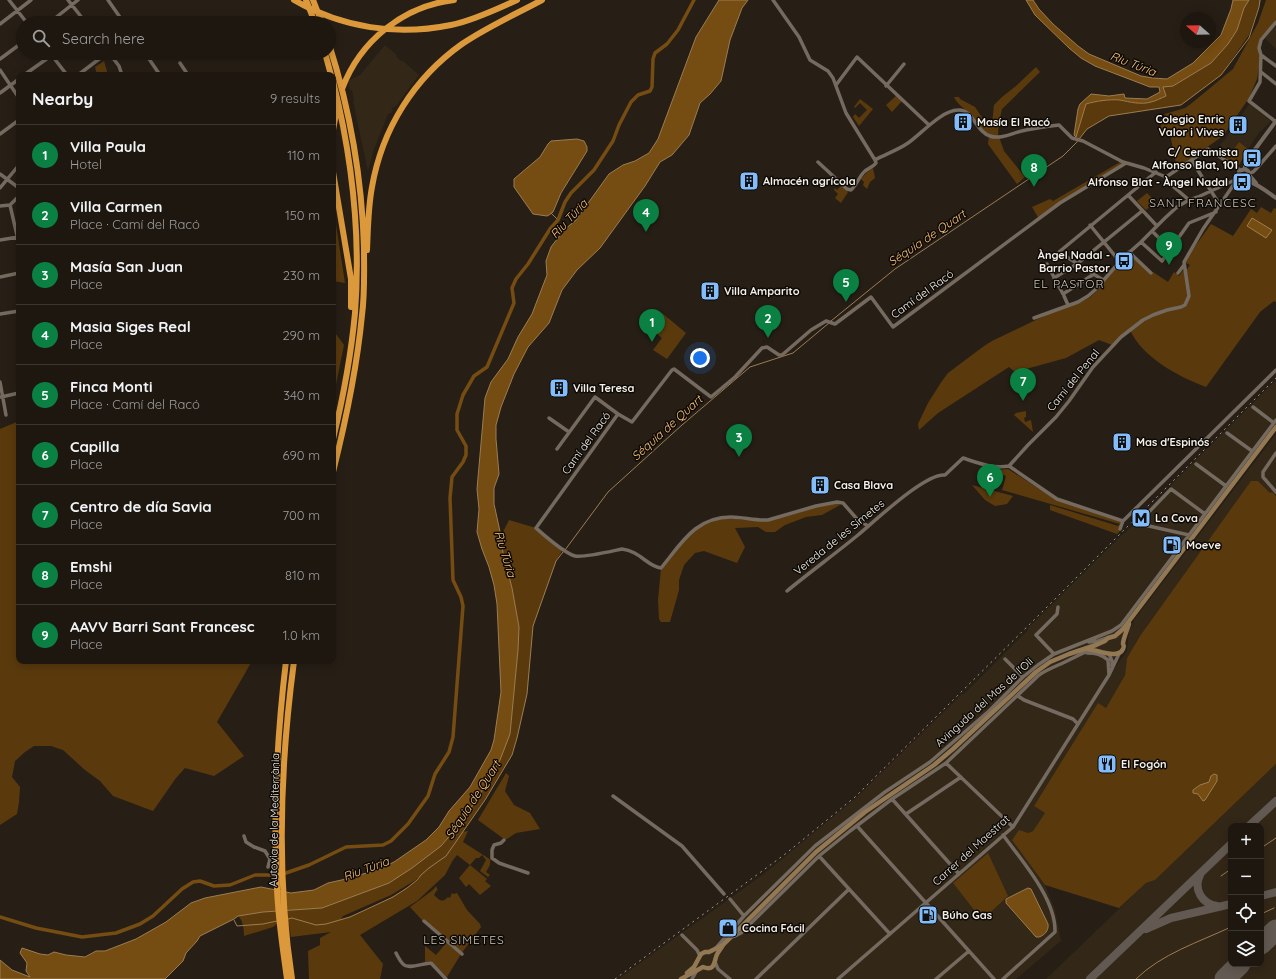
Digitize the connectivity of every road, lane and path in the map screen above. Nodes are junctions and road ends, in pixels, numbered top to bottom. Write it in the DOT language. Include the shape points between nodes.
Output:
graph roads {
  1 [pos="9,0"];
  2 [pos="31,0"];
  3 [pos="68,0"];
  4 [pos="78,0"];
  5 [pos="108,0"];
  6 [pos="294,0"];
  7 [pos="306,0"];
  8 [pos="313,0"];
  9 [pos="454,0"];
  10 [pos="516,0"];
  11 [pos="542,0"];
  12 [pos="773,0"];
  13 [pos="72,5"];
  14 [pos="17,11"];
  15 [pos="21,16"];
  16 [pos="57,16"];
  17 [pos="81,16"];
  18 [pos="119,16"];
  19 [pos="312,16"];
  20 [pos="319,16"];
  21 [pos="327,16"];
  22 [pos="336,20"];
  23 [pos="1276,22"];
  24 [pos="0,24"];
  25 [pos="16,47"];
  26 [pos="1261,55"];
  27 [pos="0,59"];
  28 [pos="44,60"];
  29 [pos="56,60"];
  30 [pos="98,60"];
  31 [pos="114,60"];
  32 [pos="150,60"];
  33 [pos="326,60"];
  34 [pos="334,60"];
  35 [pos="180,62"];
  36 [pos="904,64"];
  37 [pos="1276,66"];
  38 [pos="0,70"];
  39 [pos="28,72"];
  40 [pos="65,72"];
  41 [pos="82,72"];
  42 [pos="121,72"];
  43 [pos="158,72"];
  44 [pos="186,72"];
  45 [pos="330,72"];
  46 [pos="1261,72"];
  47 [pos="16,81"];
  48 [pos="1276,84"];
  49 [pos="10,85"];
  50 [pos="836,85"];
  51 [pos="886,86"];
  52 [pos="0,93"];
  53 [pos="16,94"];
  54 [pos="336,94"];
  55 [pos="336,113"];
  56 [pos="1276,121"];
  57 [pos="16,122"];
  58 [pos="928,125"];
  59 [pos="0,134"];
  60 [pos="1276,146"];
  61 [pos="875,160"];
  62 [pos="1192,161"];
  63 [pos="818,162"];
  64 [pos="1126,163"];
  65 [pos="16,169"];
  66 [pos="1242,169"];
  67 [pos="1156,172"];
  68 [pos="0,174"];
  69 [pos="1247,176"];
  70 [pos="1166,177"];
  71 [pos="1239,178"];
  72 [pos="8,179"];
  73 [pos="16,186"];
  74 [pos="0,188"];
  75 [pos="336,190"];
  76 [pos="1212,191"];
  77 [pos="1128,195"];
  78 [pos="1276,197"];
  79 [pos="16,199"];
  80 [pos="1189,200"];
  81 [pos="1221,204"];
  82 [pos="10,205"];
  83 [pos="0,206"];
  84 [pos="1142,211"];
  85 [pos="1216,212"];
  86 [pos="1090,225"];
  87 [pos="1157,226"];
  88 [pos="16,228"];
  89 [pos="1152,231"];
  90 [pos="16,236"];
  91 [pos="0,240"];
  92 [pos="1104,242"];
  93 [pos="1141,242"];
  94 [pos="1170,249"];
  95 [pos="1129,252"];
  96 [pos="1120,262"];
  97 [pos="1047,264"];
  98 [pos="1077,264"];
  99 [pos="1184,264"];
  100 [pos="1178,272"];
  101 [pos="1151,273"];
  102 [pos="16,274"];
  103 [pos="1094,274"];
  104 [pos="364,276"];
  105 [pos="0,277"];
  106 [pos="1054,278"];
  107 [pos="1103,280"];
  108 [pos="1064,295"];
  109 [pos="1068,305"];
  110 [pos="16,311"];
  111 [pos="0,314"];
  112 [pos="1034,318"];
  113 [pos="350,354"];
  114 [pos="1276,370"];
  115 [pos="0,382"];
  116 [pos="16,394"];
  117 [pos="1,397"];
  118 [pos="1253,407"];
  119 [pos="618,414"];
  120 [pos="6,415"];
  121 [pos="549,418"];
  122 [pos="1275,423"];
  123 [pos="336,426"];
  124 [pos="569,432"];
  125 [pos="1227,433"];
  126 [pos="557,449"];
  127 [pos="1252,451"];
  128 [pos="1276,453"];
  129 [pos="336,459"];
  130 [pos="1196,464"];
  131 [pos="1009,466"];
  132 [pos="1226,486"];
  133 [pos="1276,492"];
  134 [pos="1204,514"];
  135 [pos="1123,521"];
  136 [pos="868,526"];
  137 [pos="1120,529"];
  138 [pos="1189,535"];
  139 [pos="787,592"];
  140 [pos="1058,607"];
  141 [pos="1133,609"];
  142 [pos="1132,619"];
  143 [pos="1123,629"];
  144 [pos="1115,636"];
  145 [pos="1106,640"];
  146 [pos="1085,642"];
  147 [pos="1123,642"];
  148 [pos="1084,649"];
  149 [pos="1095,650"];
  150 [pos="1109,653"];
  151 [pos="1054,654"];
  152 [pos="1119,654"];
  153 [pos="1078,655"];
  154 [pos="1005,659"];
  155 [pos="286,664"];
  156 [pos="294,664"];
  157 [pos="1112,669"];
  158 [pos="1109,675"];
  159 [pos="1023,677"];
  160 [pos="1018,696"];
  161 [pos="1078,724"];
  162 [pos="946,763"];
  163 [pos="961,777"];
  164 [pos="613,796"];
  165 [pos="892,799"];
  166 [pos="906,814"];
  167 [pos="857,826"];
  168 [pos="1013,827"];
  169 [pos="1004,835"];
  170 [pos="244,836"];
  171 [pos="504,840"];
  172 [pos="279,845"];
  173 [pos="819,856"];
  174 [pos="268,867"];
  175 [pos="528,873"];
  176 [pos="959,874"];
  177 [pos="849,889"];
  178 [pos="724,894"];
  179 [pos="730,899"];
  180 [pos="926,903"];
  181 [pos="744,916"];
  182 [pos="424,921"];
  183 [pos="890,934"];
  184 [pos="682,935"];
  185 [pos="730,937"];
  186 [pos="723,945"];
  187 [pos="716,948"];
  188 [pos="969,950"];
  189 [pos="709,952"];
  190 [pos="396,953"];
  191 [pos="462,954"];
  192 [pos="701,956"];
  193 [pos="715,960"];
  194 [pos="287,961"];
  195 [pos="703,967"];
  196 [pos="712,967"];
  197 [pos="718,969"];
  198 [pos="698,970"];
  199 [pos="682,978"];
  200 [pos="287,979"];
  201 [pos="292,979"];
  202 [pos="446,979"];
  203 [pos="692,979"];
  204 [pos="730,979"];
  205 [pos="756,979"];
  206 [pos="838,979"];
  207 [pos="936,979"];
  208 [pos="994,979"];
  209 [pos="1003,979"];
  1 -- 14 [label="street"];
  2 -- 14 [label="street"];
  3 -- 13 [label="street"];
  4 -- 13 [label="street"];
  5 -- 18 [label="street"];
  6 -- 21 [label="highway"];
  7 -- 19 [label="highway"];
  8 -- 20 [label="highway"];
  9 -- 55 [label="highway" via="408,14 381,32 351,69 340,94"];
  10 -- 22 [label="highway" via="452,25 423,29 373,28"];
  11 -- 104 [label="highway" via="483,31 451,53 424,78 400,110 381,149 376,169 368,226 367,269"];
  12 -- 50 [label="street" via="799,37 810,60 828,70"];
  13 -- 16 [label="street"];
  13 -- 17 [label="street"];
  14 -- 15 [label="street"];
  14 -- 24 [label="street"];
  23 -- 26 [label="street" via="1261,40"];
  25 -- 27 [label="street"];
  26 -- 37 [label="street"];
  26 -- 46 [label="street"];
  28 -- 39 [label="street"];
  29 -- 40 [label="street"];
  30 -- 41 [label="street"];
  31 -- 42 [label="street"];
  32 -- 43 [label="street"];
  33 -- 45 [label="highway"];
  34 -- 104 [label="highway" via="347,108 358,167"];
  35 -- 44 [label="street"];
  36 -- 51 [label="street"];
  38 -- 49 [label="street"];
  46 -- 48 [label="street"];
  46 -- 56 [label="street" via="1260,82 1249,101"];
  47 -- 49 [label="street"];
  49 -- 52 [label="street"];
  49 -- 53 [label="street"];
  50 -- 51 [label="street" via="857,57"];
  50 -- 61 [label="street" via="846,113"];
  51 -- 58 [label="street"];
  54 -- 113 [label="highway" via="346,138 354,206 357,267"];
  56 -- 66 [label="street"];
  57 -- 59 [label="street"];
  58 -- 61 [label="street" via="907,144"];
  58 -- 64 [label="street" via="957,110 969,114 989,136 997,137 1059,125 1072,138"];
  60 -- 69 [label="street"];
  61 -- 63 [label="street" via="876,163 851,190"];
  62 -- 66 [label="street" via="1208,149"];
  62 -- 70 [label="street"];
  62 -- 76 [label="street"];
  64 -- 67 [label="street"];
  64 -- 119 [label="street, Camí del Racó" via="1060,203 893,327 871,297 835,324 826,321 811,330 782,355 767,347 762,348 735,377 711,397 674,369 632,422"];
  65 -- 72 [label="street"];
  66 -- 69 [label="street"];
  66 -- 71 [label="street" via="1238,173"];
  67 -- 70 [label="street"];
  67 -- 77 [label="street"];
  68 -- 72 [label="street"];
  69 -- 71 [label="street"];
  69 -- 78 [label="street"];
  70 -- 80 [label="street" via="1168,182"];
  71 -- 76 [label="street"];
  71 -- 81 [label="street"];
  72 -- 73 [label="street"];
  72 -- 74 [label="street"];
  75 -- 113 [label="highway" via="351,279 348,350"];
  76 -- 80 [label="street"];
  76 -- 81 [label="street"];
  77 -- 84 [label="street"];
  77 -- 86 [label="street"];
  79 -- 82 [label="street"];
  80 -- 87 [label="street" via="1177,207"];
  81 -- 85 [label="street"];
  82 -- 83 [label="street"];
  82 -- 88 [label="street"];
  84 -- 87 [label="street"];
  84 -- 92 [label="street"];
  85 -- 94 [label="street" via="1190,223"];
  85 -- 99 [label="street" via="1203,229"];
  86 -- 92 [label="street"];
  86 -- 98 [label="street" via="1059,252"];
  87 -- 89 [label="street"];
  89 -- 93 [label="street"];
  89 -- 94 [label="street"];
  90 -- 91 [label="street"];
  92 -- 96 [label="street"];
  92 -- 98 [label="street"];
  93 -- 94 [label="street" via="1162,261"];
  93 -- 95 [label="street"];
  95 -- 96 [label="street"];
  95 -- 101 [label="street"];
  96 -- 107 [label="street"];
  97 -- 106 [label="street"];
  98 -- 103 [label="street"];
  98 -- 106 [label="street"];
  99 -- 100 [label="street"];
  99 -- 131 [label="street, Camí del Penal" via="1189,296 1185,305 1152,315 1121,337 1093,367 1056,417"];
  102 -- 105 [label="street"];
  103 -- 107 [label="street"];
  103 -- 108 [label="street"];
  104 -- 129 [label="highway" via="353,383"];
  106 -- 108 [label="street"];
  107 -- 109 [label="street" via="1088,296"];
  108 -- 109 [label="street"];
  109 -- 112 [label="street"];
  110 -- 111 [label="street"];
  113 -- 123 [label="highway"];
  114 -- 135 [label="street"];
  115 -- 117 [label="street"];
  116 -- 117 [label="street"];
  117 -- 120 [label="street"];
  118 -- 122 [label="street"];
  119 -- 124 [label="street" via="595,397"];
  119 -- 136 [label="street, Camí del Racó" via="536,528 575,556 622,549 638,554 656,568 661,568 682,540 702,524 712,520 733,517 762,521 829,503 843,503 857,519"];
  121 -- 124 [label="street"];
  122 -- 127 [label="street, Avinguda del Mas de l'Oli"];
  122 -- 142 [label="main road"];
  124 -- 126 [label="street"];
  125 -- 127 [label="street"];
  127 -- 132 [label="street, Avinguda del Mas de l'Oli"];
  128 -- 133 [label="street" via="1262,472 1263,477"];
  130 -- 132 [label="street"];
  131 -- 135 [label="street" via="1057,499"];
  131 -- 136 [label="street, Vereda de les Simetes" via="999,468 963,458 945,475 932,479 904,496"];
  132 -- 134 [label="street, Avinguda del Mas de l'Oli"];
  134 -- 138 [label="street, Avinguda del Mas de l'Oli"];
  134 -- 138 [label="street" via="1171,489 1144,516 1140,524"];
  135 -- 137 [label="street"];
  136 -- 139 [label="street, Vereda de les Simetes"];
  138 -- 141 [label="street, Avinguda del Mas de l'Oli"];
  140 -- 151 [label="street" via="1057,614 1036,634"];
  141 -- 143 [label="street"];
  141 -- 146 [label="street, Avinguda del Mas de l'Oli" via="1121,625"];
  142 -- 143 [label="main road"];
  142 -- 147 [label="main road"];
  143 -- 144 [label="main road"];
  144 -- 145 [label="main road"];
  144 -- 147 [label="main road"];
  145 -- 146 [label="street"];
  145 -- 148 [label="main road"];
  145 -- 150 [label="main road" via="1105,648"];
  146 -- 151 [label="street, Avinguda del Mas de l'Oli"];
  147 -- 152 [label="main road" via="1123,649"];
  148 -- 149 [label="main road"];
  148 -- 185 [label="main road" via="1050,662 1036,672 934,765 865,812 816,852"];
  149 -- 150 [label="main road"];
  149 -- 153 [label="street, Avinguda del Mas de l'Oli"];
  150 -- 152 [label="main road"];
  150 -- 157 [label="street"];
  151 -- 159 [label="street, Avinguda del Mas de l'Oli"];
  152 -- 157 [label="street, Carrer del Maestrat"];
  153 -- 158 [label="street" via="1096,653 1103,656 1108,660"];
  153 -- 160 [label="street, Avinguda del Mas de l'Oli" via="1049,668"];
  154 -- 159 [label="street"];
  155 -- 172 [label="highway, Autovia de la Mediterrània" via="277,750"];
  156 -- 172 [label="highway, Autovia de la Mediterrània" via="284,751"];
  157 -- 158 [label="street, Carrer del Maestrat"];
  158 -- 161 [label="street, Carrer del Maestrat"];
  159 -- 181 [label="street, Avinguda del Mas de l'Oli" via="930,762 885,792 815,846"];
  160 -- 161 [label="street" via="1073,719"];
  160 -- 162 [label="street, Avinguda del Mas de l'Oli"];
  161 -- 168 [label="street, Carrer del Maestrat"];
  162 -- 163 [label="street"];
  162 -- 165 [label="street, Avinguda del Mas de l'Oli"];
  163 -- 166 [label="street"];
  163 -- 168 [label="street"];
  164 -- 178 [label="street" via="682,846"];
  165 -- 166 [label="street"];
  165 -- 167 [label="street, Avinguda del Mas de l'Oli"];
  166 -- 176 [label="street"];
  167 -- 173 [label="street, Avinguda del Mas de l'Oli"];
  167 -- 180 [label="street"];
  168 -- 169 [label="street, Carrer del Maestrat"];
  169 -- 176 [label="street, Carrer del Maestrat"];
  169 -- 209 [label="street" via="1041,886 1051,910 1055,932"];
  170 -- 174 [label="street" via="246,842 265,851 270,859"];
  171 -- 175 [label="street" via="501,844 494,845 492,858"];
  172 -- 194 [label="highway, Autovia de la Mediterrània"];
  173 -- 177 [label="street"];
  173 -- 185 [label="street, Avinguda del Mas de l'Oli" via="741,933"];
  176 -- 180 [label="street, Carrer del Maestrat"];
  177 -- 183 [label="street"];
  177 -- 205 [label="street"];
  179 -- 181 [label="street"];
  180 -- 183 [label="street, Carrer del Maestrat"];
  180 -- 188 [label="street"];
  181 -- 187 [label="street, Avinguda del Mas de l'Oli"];
  182 -- 191 [label="street"];
  183 -- 206 [label="street, Carrer del Maestrat"];
  184 -- 192 [label="street"];
  185 -- 186 [label="main road"];
  186 -- 187 [label="main road"];
  186 -- 193 [label="main road"];
  187 -- 189 [label="main road"];
  188 -- 207 [label="street"];
  188 -- 208 [label="street"];
  189 -- 192 [label="main road"];
  189 -- 193 [label="main road"];
  190 -- 202 [label="street" via="406,966 431,963"];
  192 -- 195 [label="main road"];
  192 -- 199 [label="main road"];
  193 -- 196 [label="main road"];
  193 -- 197 [label="street"];
  194 -- 200 [label="highway, Autovia de la Mediterrània"];
  194 -- 201 [label="highway, Autovia de la Mediterrània"];
  195 -- 196 [label="main road"];
  195 -- 198 [label="main road"];
  196 -- 197 [label="street"];
  197 -- 204 [label="street"];
  198 -- 199 [label="main road"];
  198 -- 203 [label="street"];
}
